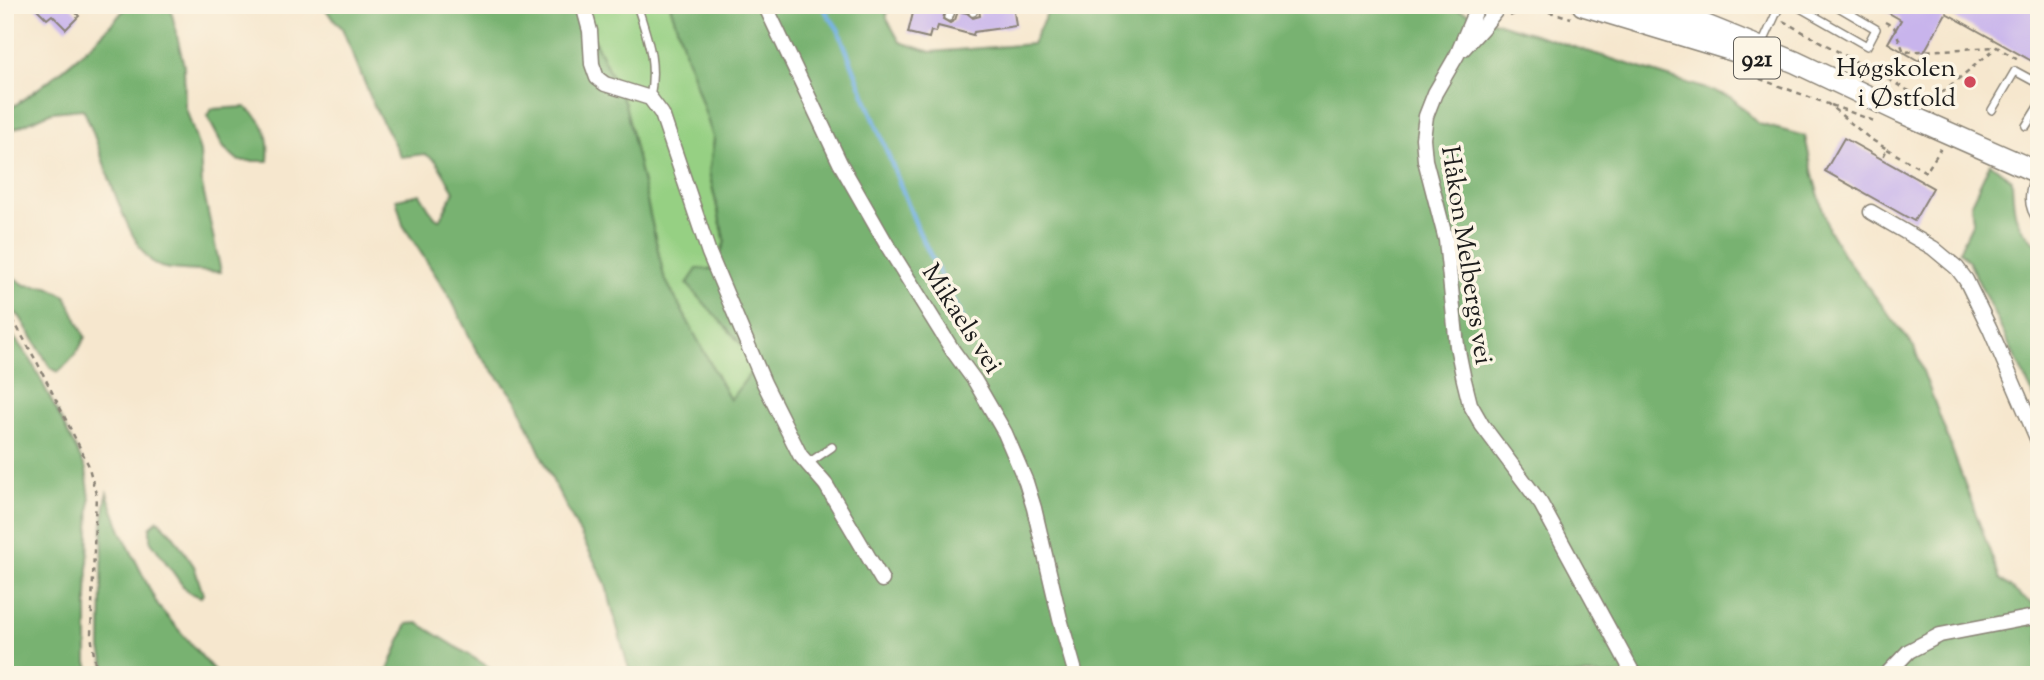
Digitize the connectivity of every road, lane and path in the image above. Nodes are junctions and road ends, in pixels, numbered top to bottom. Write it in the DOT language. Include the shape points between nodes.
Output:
graph roads {
  1 [pos="583,5"];
  2 [pos="637,5"];
  3 [pos="765,5"];
  4 [pos="953,5"];
  5 [pos="1478,5"];
  6 [pos="1500,5"];
  7 [pos="1645,5"];
  8 [pos="1749,5"];
  9 [pos="1780,5"];
  10 [pos="1795,5"];
  11 [pos="1835,5"];
  12 [pos="1579,12"];
  13 [pos="1774,15"];
  14 [pos="949,17"];
  15 [pos="1503,20"];
  16 [pos="1884,22"];
  17 [pos="1997,47"];
  18 [pos="1758,52"];
  19 [pos="1904,52"];
  20 [pos="1457,55"];
  21 [pos="2018,60"];
  22 [pos="1737,70"];
  23 [pos="1890,80"];
  24 [pos="2039,84"];
  25 [pos="650,98"];
  26 [pos="1828,104"];
  27 [pos="2039,105"];
  28 [pos="1992,110"];
  29 [pos="1878,123"];
  30 [pos="2026,126"];
  31 [pos="1887,149"];
  32 [pos="1938,149"];
  33 [pos="1882,159"];
  34 [pos="2038,170"];
  35 [pos="1871,212"];
  36 [pos="2039,222"];
  37 [pos="5,312"];
  38 [pos="2039,443"];
  39 [pos="832,447"];
  40 [pos="807,464"];
  41 [pos="882,580"];
  42 [pos="2039,616"];
  43 [pos="97,675"];
  44 [pos="1076,675"];
  45 [pos="1634,675"];
  46 [pos="1886,675"];
  1 -- 25 [label="street" via="597,78"];
  2 -- 25 [label="lane" via="652,52"];
  3 -- 44 [label="street, Mikaels vei" via="847,175 923,305 985,397 1016,458 1034,508"];
  4 -- 14 [label="lane"];
  5 -- 20 [label="street"];
  6 -- 20 [label="street"];
  7 -- 18 [label="main road, 921" via="1689,19"];
  8 -- 13 [label="path"];
  9 -- 13 [label="lane"];
  10 -- 11 [label="lane" via="1867,46 1877,29"];
  12 -- 15 [label="path" via="1531,9"];
  12 -- 18 [label="main road, 921"];
  13 -- 18 [label="lane"];
  13 -- 23 [label="path"];
  16 -- 19 [label="path" via="1894,27"];
  17 -- 19 [label="path"];
  17 -- 21 [label="path"];
  17 -- 23 [label="path" via="1931,98"];
  18 -- 34 [label="main road, 921" via="1828,76"];
  19 -- 23 [label="path"];
  20 -- 45 [label="street, Håkon Melbergs vei" via="1435,93 1423,138 1446,240 1457,346 1470,404 1541,504"];
  22 -- 26 [label="path"];
  24 -- 28 [label="lane" via="2015,71"];
  25 -- 40 [label="street" via="662,114 735,319"];
  26 -- 29 [label="path"];
  26 -- 31 [label="path"];
  27 -- 30 [label="lane"];
  31 -- 32 [label="path" via="1926,172"];
  31 -- 33 [label="path"];
  34 -- 36 [label="lane" via="2029,205"];
  35 -- 38 [label="street" via="1933,248 1966,280"];
  37 -- 43 [label="path" via="38,364 88,464 96,494 91,635"];
  39 -- 40 [label="lane"];
  40 -- 41 [label="street" via="827,485"];
  42 -- 46 [label="street" via="1940,635 1909,651"];
}
